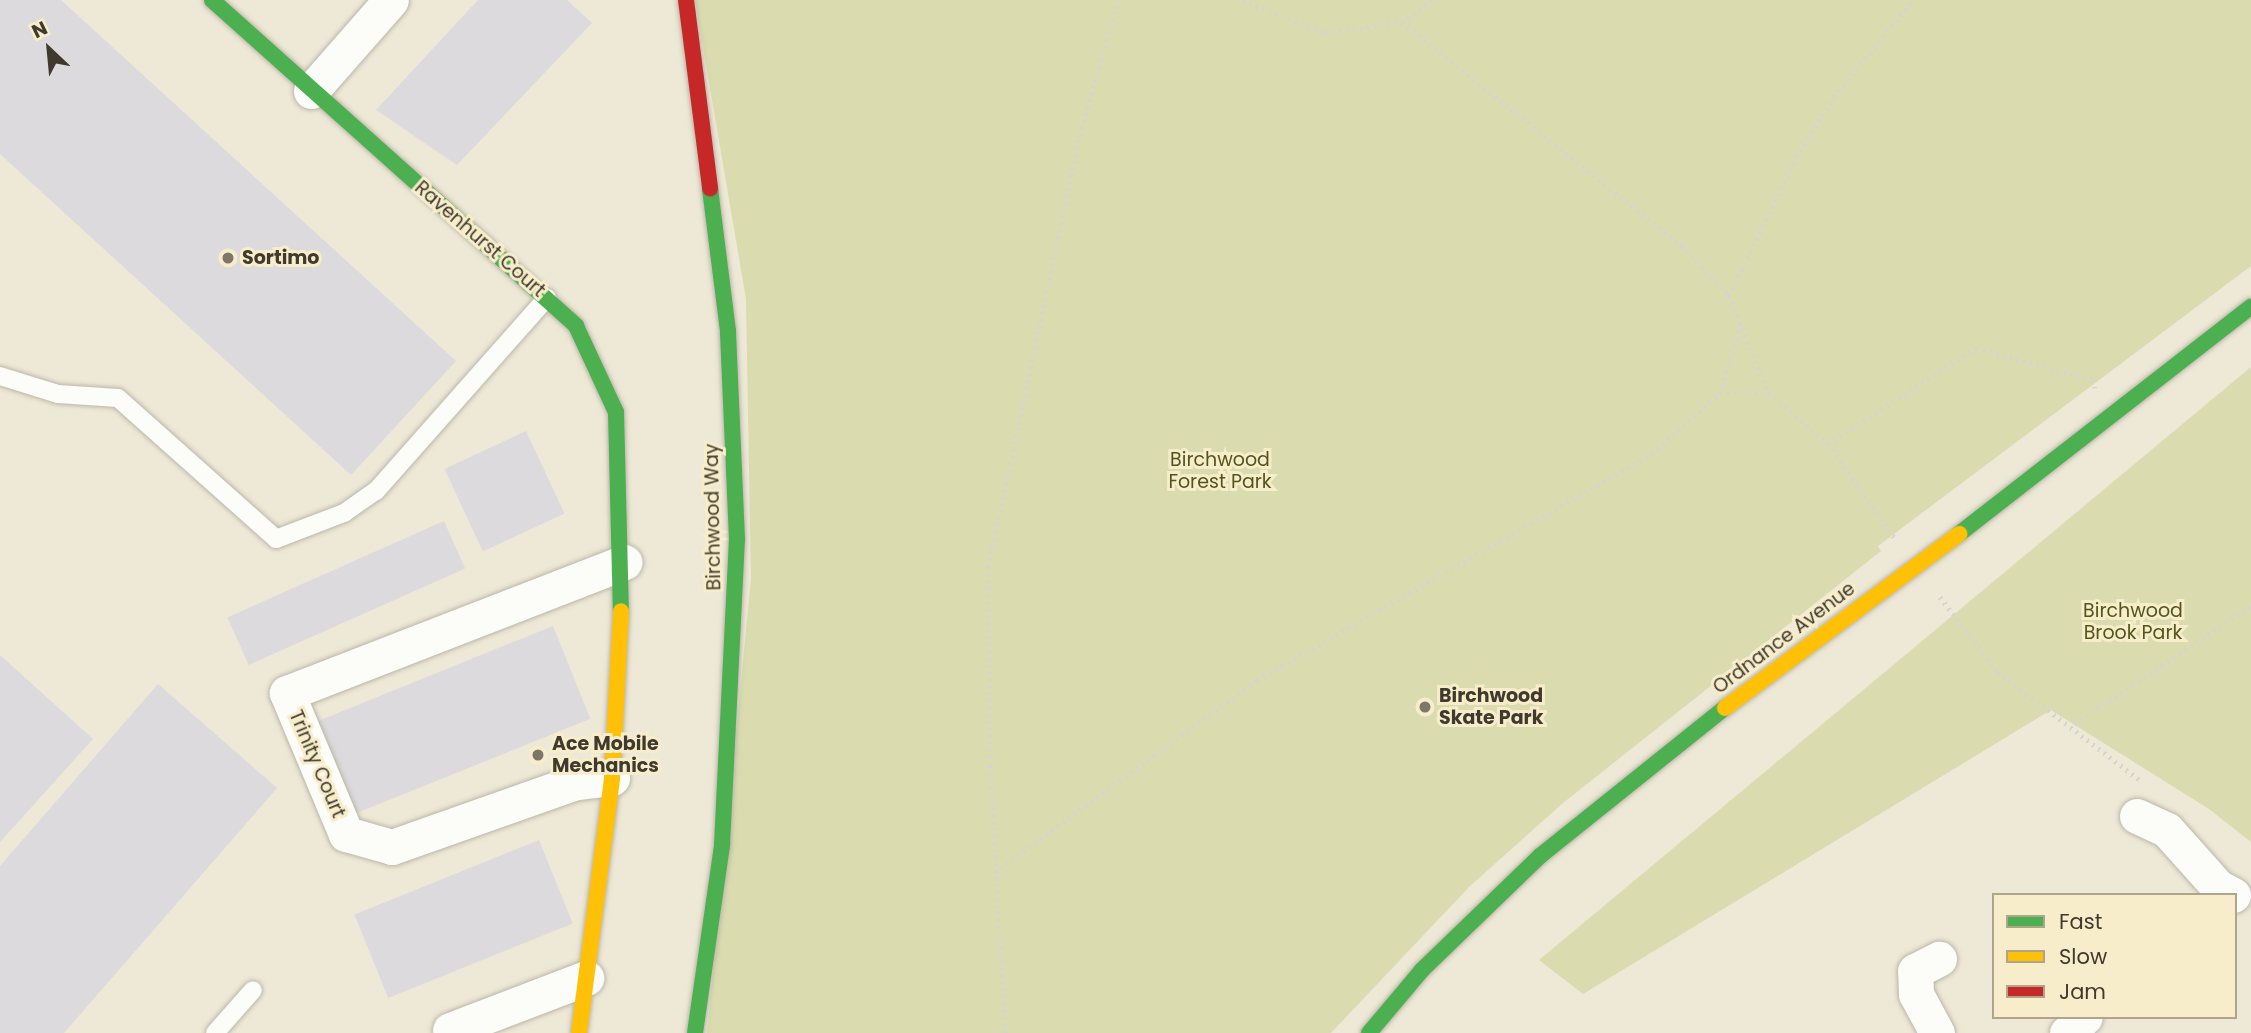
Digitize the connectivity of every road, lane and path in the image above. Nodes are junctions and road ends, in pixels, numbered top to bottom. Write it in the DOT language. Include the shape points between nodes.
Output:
graph roads {
  1 [pos="212,0"];
  2 [pos="391,0"];
  3 [pos="686,0"];
  4 [pos="1118,0"];
  5 [pos="1243,0"];
  6 [pos="1432,0"];
  7 [pos="1913,0"];
  8 [pos="1402,22"];
  9 [pos="311,91"];
  10 [pos="1729,296"];
  11 [pos="547,298"];
  12 [pos="2251,307"];
  13 [pos="1741,323"];
  14 [pos="0,376"];
  15 [pos="1720,393"];
  16 [pos="1769,393"];
  17 [pos="2106,425"];
  18 [pos="1828,444"];
  19 [pos="1896,540"];
  20 [pos="624,562"];
  21 [pos="1940,597"];
  22 [pos="2251,606"];
  23 [pos="612,778"];
  24 [pos="2137,816"];
  25 [pos="995,872"];
  26 [pos="2224,893"];
  27 [pos="1939,959"];
  28 [pos="586,978"];
  29 [pos="253,990"];
  30 [pos="2083,1019"];
  31 [pos="450,1030"];
  32 [pos="215,1033"];
  33 [pos="579,1033"];
  34 [pos="695,1033"];
  35 [pos="1005,1033"];
  36 [pos="1369,1033"];
  37 [pos="1937,1033"];
  38 [pos="2067,1033"];
  1 -- 9 [label="street, Ravenhurst Court"];
  2 -- 9 [label="street"];
  3 -- 34 [label="street, Birchwood Way" via="728,331 737,539 722,845"];
  4 -- 25 [label="path" via="1078,142 988,567"];
  5 -- 8 [label="path" via="1325,33"];
  6 -- 8 [label="path"];
  7 -- 10 [label="path" via="1834,97 1796,157"];
  8 -- 10 [label="path" via="1682,246"];
  9 -- 11 [label="street, Ravenhurst Court"];
  10 -- 13 [label="path"];
  11 -- 14 [label="lane" via="376,491 344,513 276,539 118,398 58,394"];
  11 -- 20 [label="street, Ravenhurst Court" via="592,351 616,412"];
  12 -- 17 [label="street, Ordnance Avenue"];
  13 -- 15 [label="path"];
  13 -- 16 [label="path"];
  15 -- 16 [label="path"];
  15 -- 25 [label="path" via="1652,454 1612,480 1257,680"];
  16 -- 18 [label="path"];
  17 -- 18 [label="path" via="2094,380 1976,348"];
  17 -- 36 [label="street, Ordnance Avenue" via="1678,743 1551,847 1422,970"];
  18 -- 19 [label="path"];
  20 -- 23 [label="street"];
  20 -- 23 [label="street, Trinity Court" via="287,693 346,834 392,847 573,783"];
  21 -- 22 [label="path" via="1997,672 2074,724"];
  23 -- 28 [label="street"];
  24 -- 26 [label="street" via="2167,830"];
  25 -- 35 [label="path"];
  27 -- 37 [label="street" via="1915,971 1916,994"];
  28 -- 31 [label="street"];
  28 -- 33 [label="street"];
  29 -- 32 [label="lane"];
  30 -- 38 [label="street"];
}
